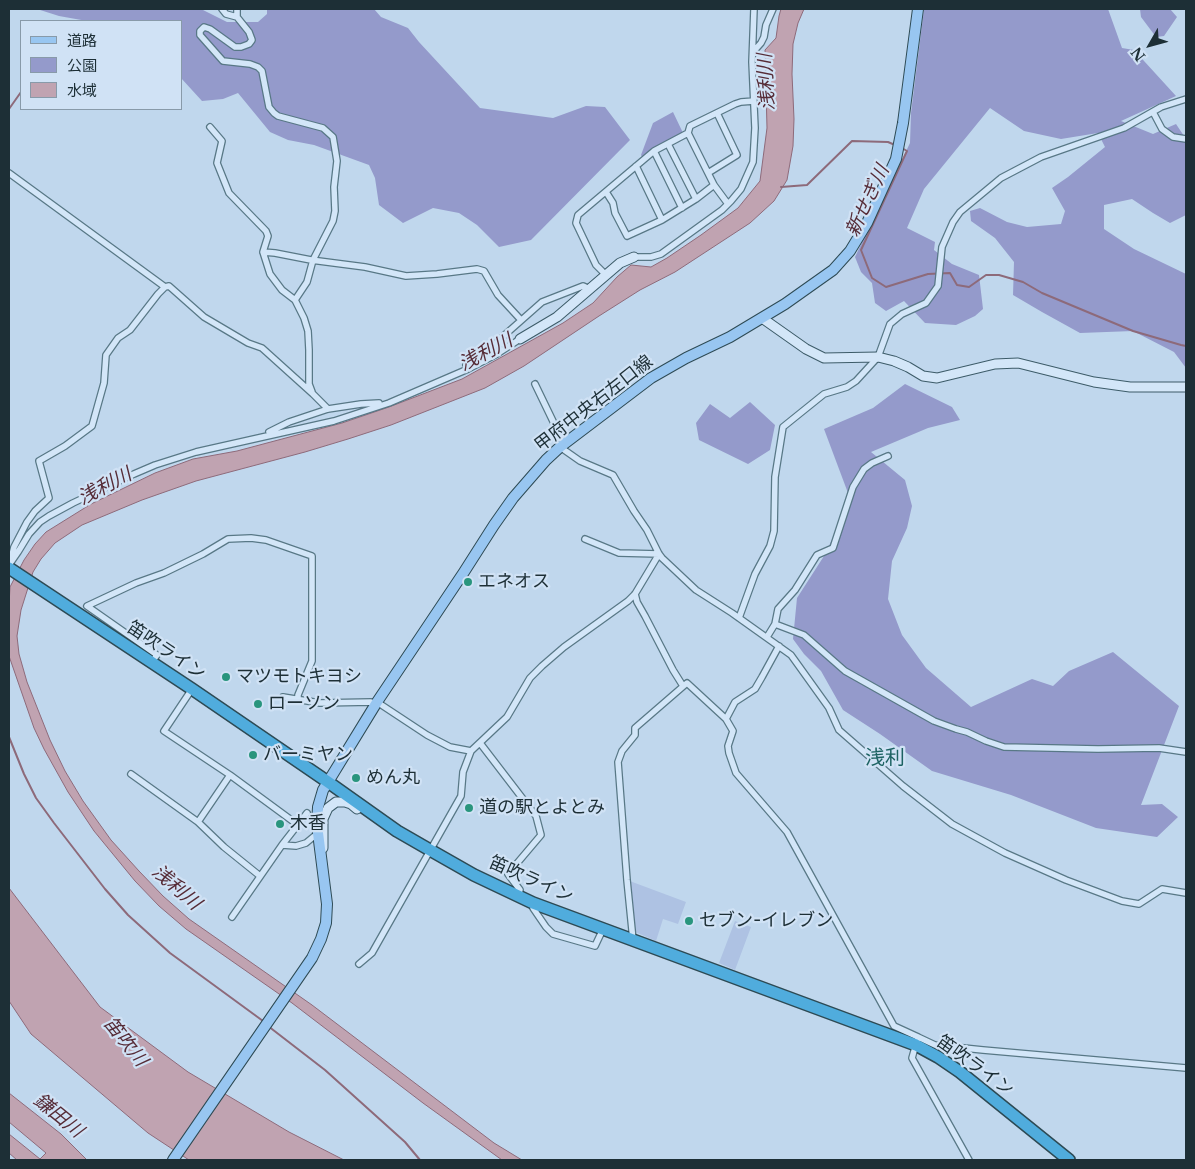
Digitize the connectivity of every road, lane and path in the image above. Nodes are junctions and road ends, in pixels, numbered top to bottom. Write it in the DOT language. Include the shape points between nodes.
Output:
graph roads {
  1 [pos="222,9"];
  2 [pos="237,9"];
  3 [pos="754,9"];
  4 [pos="773,9"];
  5 [pos="918,9"];
  6 [pos="238,16"];
  7 [pos="753,52"];
  8 [pos="1186,99"];
  9 [pos="754,101"];
  10 [pos="1153,112"];
  11 [pos="717,113"];
  12 [pos="210,127"];
  13 [pos="688,133"];
  14 [pos="1186,139"];
  15 [pos="668,144"];
  16 [pos="654,151"];
  17 [pos="636,166"];
  18 [pos="708,172"];
  19 [pos="9,173"];
  20 [pos="714,184"];
  21 [pos="606,192"];
  22 [pos="696,199"];
  23 [pos="728,204"];
  24 [pos="682,208"];
  25 [pos="662,220"];
  26 [pos="263,252"];
  27 [pos="634,257"];
  28 [pos="313,260"];
  29 [pos="606,275"];
  30 [pos="166,287"];
  31 [pos="590,289"];
  32 [pos="295,300"];
  33 [pos="762,318"];
  34 [pos="521,320"];
  35 [pos="520,339"];
  36 [pos="878,357"];
  37 [pos="468,369"];
  38 [pos="535,384"];
  39 [pos="1186,387"];
  40 [pos="313,394"];
  41 [pos="389,403"];
  42 [pos="328,409"];
  43 [pos="259,437"];
  44 [pos="562,446"];
  45 [pos="888,456"];
  46 [pos="585,539"];
  47 [pos="659,554"];
  48 [pos="10,566"];
  49 [pos="636,594"];
  50 [pos="739,618"];
  51 [pos="775,624"];
  52 [pos="766,636"];
  53 [pos="779,646"];
  54 [pos="152,662"];
  55 [pos="683,686"];
  56 [pos="192,689"];
  57 [pos="283,697"];
  58 [pos="298,699"];
  59 [pos="377,703"];
  60 [pos="726,719"];
  61 [pos="480,742"];
  62 [pos="471,750"];
  63 [pos="1186,752"];
  64 [pos="131,774"];
  65 [pos="230,775"];
  66 [pos="328,782"];
  67 [pos="307,813"];
  68 [pos="198,822"];
  69 [pos="298,825"];
  70 [pos="397,831"];
  71 [pos="318,832"];
  72 [pos="282,845"];
  73 [pos="430,850"];
  74 [pos="322,860"];
  75 [pos="260,876"];
  76 [pos="1186,893"];
  77 [pos="518,896"];
  78 [pos="533,903"];
  79 [pos="232,917"];
  80 [pos="603,929"];
  81 [pos="634,940"];
  82 [pos="359,964"];
  83 [pos="917,1041"];
  84 [pos="1186,1068"];
  85 [pos="173,1160"];
  86 [pos="969,1160"];
  87 [pos="1069,1160"];
  1 -- 6 [label="street" via="226,14"];
  2 -- 6 [label="street"];
  3 -- 7 [label="street"];
  4 -- 7 [label="street" via="764,37"];
  5 -- 33 [label="main road, 甲府中央右左口線" via="896,159 866,223 850,251 833,270"];
  6 -- 28 [label="street" via="250,32 252,40 248,44 235,47 210,29 200,30 200,35 223,61 250,64 262,71 269,107 274,113 322,128 333,137 337,161 335,212"];
  7 -- 9 [label="street"];
  8 -- 10 [label="street" via="1169,103"];
  9 -- 11 [label="street" via="741,102"];
  9 -- 23 [label="street" via="752,162 741,189"];
  10 -- 14 [label="street" via="1162,129 1173,137"];
  10 -- 36 [label="street" via="1124,128 1033,161 1001,178 960,212 944,243 938,286 926,303 902,314 890,324"];
  11 -- 13 [label="street" via="690,126"];
  11 -- 18 [label="street" via="738,155"];
  12 -- 26 [label="street" via="222,140 216,163 229,193 266,231 268,236"];
  13 -- 15 [label="street"];
  13 -- 18 [label="street"];
  15 -- 16 [label="street"];
  15 -- 22 [label="street"];
  16 -- 17 [label="street"];
  16 -- 24 [label="street"];
  17 -- 21 [label="street"];
  17 -- 25 [label="street"];
  18 -- 20 [label="street"];
  19 -- 30 [label="street"];
  20 -- 22 [label="street"];
  20 -- 23 [label="street"];
  21 -- 25 [label="street" via="627,236"];
  21 -- 29 [label="street" via="578,215 576,223 596,265"];
  22 -- 24 [label="street"];
  23 -- 27 [label="street" via="661,254"];
  24 -- 25 [label="street"];
  26 -- 28 [label="street"];
  26 -- 32 [label="street" via="270,274"];
  27 -- 29 [label="street" via="620,263"];
  28 -- 32 [label="street" via="307,282"];
  28 -- 34 [label="street" via="406,276 484,271 498,295"];
  29 -- 31 [label="street"];
  30 -- 40 [label="street" via="169,286 204,317 262,348"];
  30 -- 48 [label="street" via="106,355 104,383 92,426 38,461 49,498 27,522 14,547"];
  31 -- 34 [label="street" via="583,286 542,302"];
  31 -- 35 [label="street" via="557,317"];
  32 -- 40 [label="street" via="308,331 309,384"];
  33 -- 36 [label="street" via="824,358"];
  33 -- 44 [label="main road, 甲府中央右左口線" via="651,378"];
  34 -- 37 [label="street" via="491,349 466,365"];
  35 -- 37 [label="street"];
  36 -- 39 [label="street" via="894,361 923,376 937,378 995,364 1018,363 1094,382 1130,387"];
  36 -- 50 [label="street" via="856,381 824,394 783,427 775,477 774,531"];
  37 -- 41 [label="street"];
  38 -- 44 [label="street"];
  40 -- 42 [label="street"];
  41 -- 42 [label="street"];
  41 -- 43 [label="street" via="334,421"];
  42 -- 43 [label="street" via="289,422"];
  43 -- 48 [label="street" via="155,465 73,503 40,522"];
  44 -- 47 [label="street" via="580,461 613,475"];
  44 -- 59 [label="main road, 甲府中央右左口線" via="526,483 494,525"];
  45 -- 51 [label="street" via="864,469 853,486 833,548 817,555 795,590 778,609"];
  46 -- 47 [label="street" via="619,553"];
  47 -- 49 [label="street"];
  47 -- 50 [label="street" via="696,590"];
  48 -- 54 [label="highway, 笛吹ライン"];
  49 -- 55 [label="street" via="644,616"];
  49 -- 61 [label="street" via="542,666 530,678 507,717"];
  50 -- 52 [label="street"];
  51 -- 52 [label="street"];
  51 -- 63 [label="street" via="804,635 845,671 934,721 1004,747 1159,748"];
  52 -- 53 [label="street"];
  53 -- 60 [label="street" via="754,689 736,702"];
  53 -- 76 [label="street" via="791,654 829,708 839,730 902,786 952,824 1005,853 1122,901 1139,904 1162,890"];
  54 -- 56 [label="highway, 笛吹ライン"];
  54 -- 58 [label="street" via="157,655 87,606 204,554 228,539 266,540 312,556 312,661"];
  55 -- 60 [label="street" via="687,683"];
  55 -- 81 [label="street" via="635,728 635,735 618,762 626,880"];
  56 -- 65 [label="street" via="164,731"];
  56 -- 66 [label="highway, 笛吹ライン"];
  57 -- 58 [label="street"];
  58 -- 59 [label="street" via="320,703"];
  59 -- 62 [label="street" via="450,747"];
  59 -- 66 [label="main road, 甲府中央右左口線"];
  60 -- 83 [label="street" via="733,731 728,746 736,773 787,832 894,1026"];
  61 -- 62 [label="street"];
  61 -- 77 [label="street" via="536,816 541,835 508,874 520,890"];
  62 -- 73 [label="street" via="463,772 462,796"];
  64 -- 68 [label="street"];
  65 -- 68 [label="street"];
  65 -- 69 [label="street"];
  66 -- 70 [label="highway, 笛吹ライン"];
  66 -- 71 [label="main road, 甲府中央右左口線" via="318,807"];
  67 -- 69 [label="street"];
  68 -- 75 [label="street"];
  69 -- 72 [label="street"];
  70 -- 73 [label="highway, 笛吹ライン"];
  70 -- 74 [label="street" via="351,804 336,802 328,808 323,819"];
  71 -- 72 [label="street" via="306,843"];
  71 -- 74 [label="main road, 甲府中央右左口線"];
  72 -- 75 [label="street"];
  73 -- 77 [label="highway, 笛吹ライン"];
  73 -- 82 [label="street" via="372,953"];
  74 -- 85 [label="main road, 甲府中央右左口線" via="326,923 317,948"];
  75 -- 79 [label="street"];
  77 -- 78 [label="highway, 笛吹ライン"];
  78 -- 80 [label="highway, 笛吹ライン"];
  78 -- 80 [label="street" via="533,908 553,934 595,946"];
  80 -- 81 [label="highway, 笛吹ライン"];
  81 -- 83 [label="highway, 笛吹ライン"];
  83 -- 84 [label="street"];
  83 -- 86 [label="street" via="912,1058"];
  83 -- 87 [label="highway, 笛吹ライン"];
}
